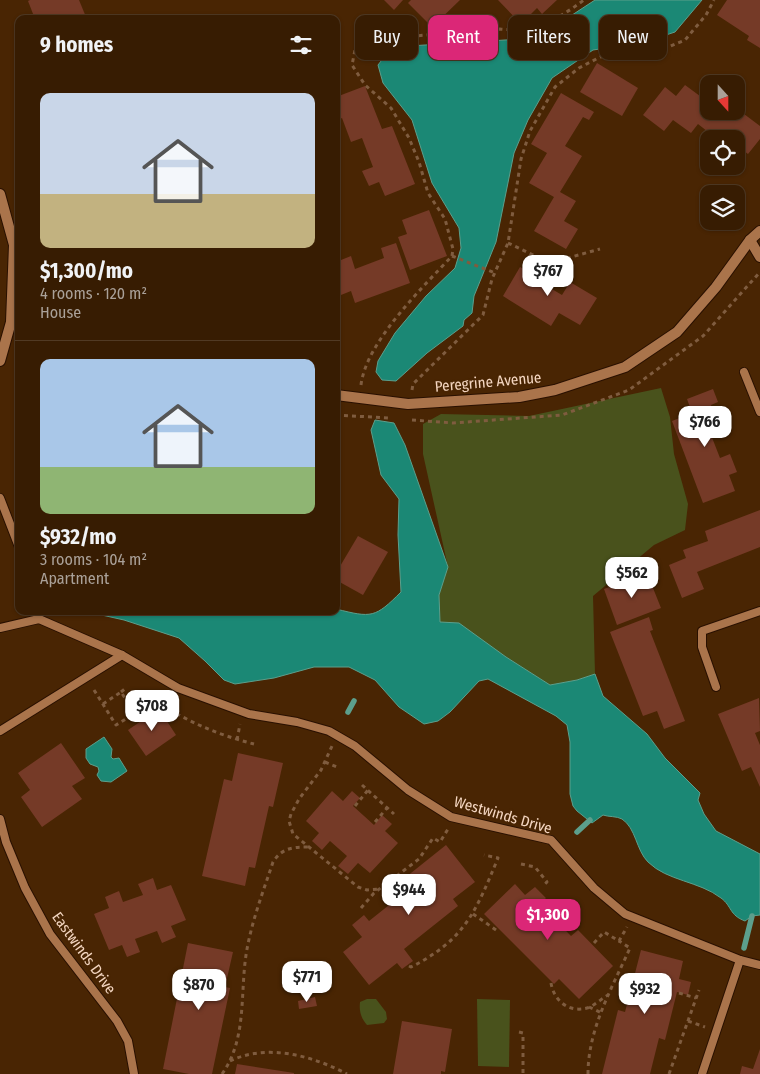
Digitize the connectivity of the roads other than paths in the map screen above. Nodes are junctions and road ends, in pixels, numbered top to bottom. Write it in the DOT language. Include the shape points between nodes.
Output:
graph roads {
  1 [pos="0,194"];
  2 [pos="760,231"];
  3 [pos="750,240"];
  4 [pos="15,242"];
  5 [pos="760,257"];
  6 [pos="15,260"];
  7 [pos="0,361"];
  8 [pos="744,372"];
  9 [pos="340,396"];
  10 [pos="760,412"];
  11 [pos="0,498"];
  12 [pos="15,536"];
  13 [pos="760,611"];
  14 [pos="38,615"];
  15 [pos="0,628"];
  16 [pos="122,655"];
  17 [pos="716,687"];
  18 [pos="0,731"];
  19 [pos="0,819"];
  20 [pos="740,960"];
  21 [pos="760,965"];
  22 [pos="134,1074"];
  23 [pos="702,1074"];
  1 -- 4 [label="street"];
  2 -- 3 [label="street, Peregrine Avenue"];
  3 -- 5 [label="street"];
  3 -- 9 [label="street, Peregrine Avenue" via="716,287 677,332 625,367 555,390 519,397 408,404"];
  6 -- 7 [label="street" via="11,322"];
  8 -- 10 [label="lane"];
  11 -- 12 [label="lane"];
  13 -- 17 [label="lane" via="702,631 702,647"];
  14 -- 15 [label="lane"];
  14 -- 16 [label="lane, Westwinds Drive"];
  16 -- 18 [label="lane"];
  16 -- 20 [label="lane, Westwinds Drive" via="178,688 249,714 330,731 355,746 408,790 451,817 551,840 594,888 625,914"];
  19 -- 22 [label="lane, Eastwinds Drive" via="22,880 50,934 128,1040"];
  20 -- 21 [label="lane, Westwinds Drive"];
  20 -- 23 [label="lane"];
}
